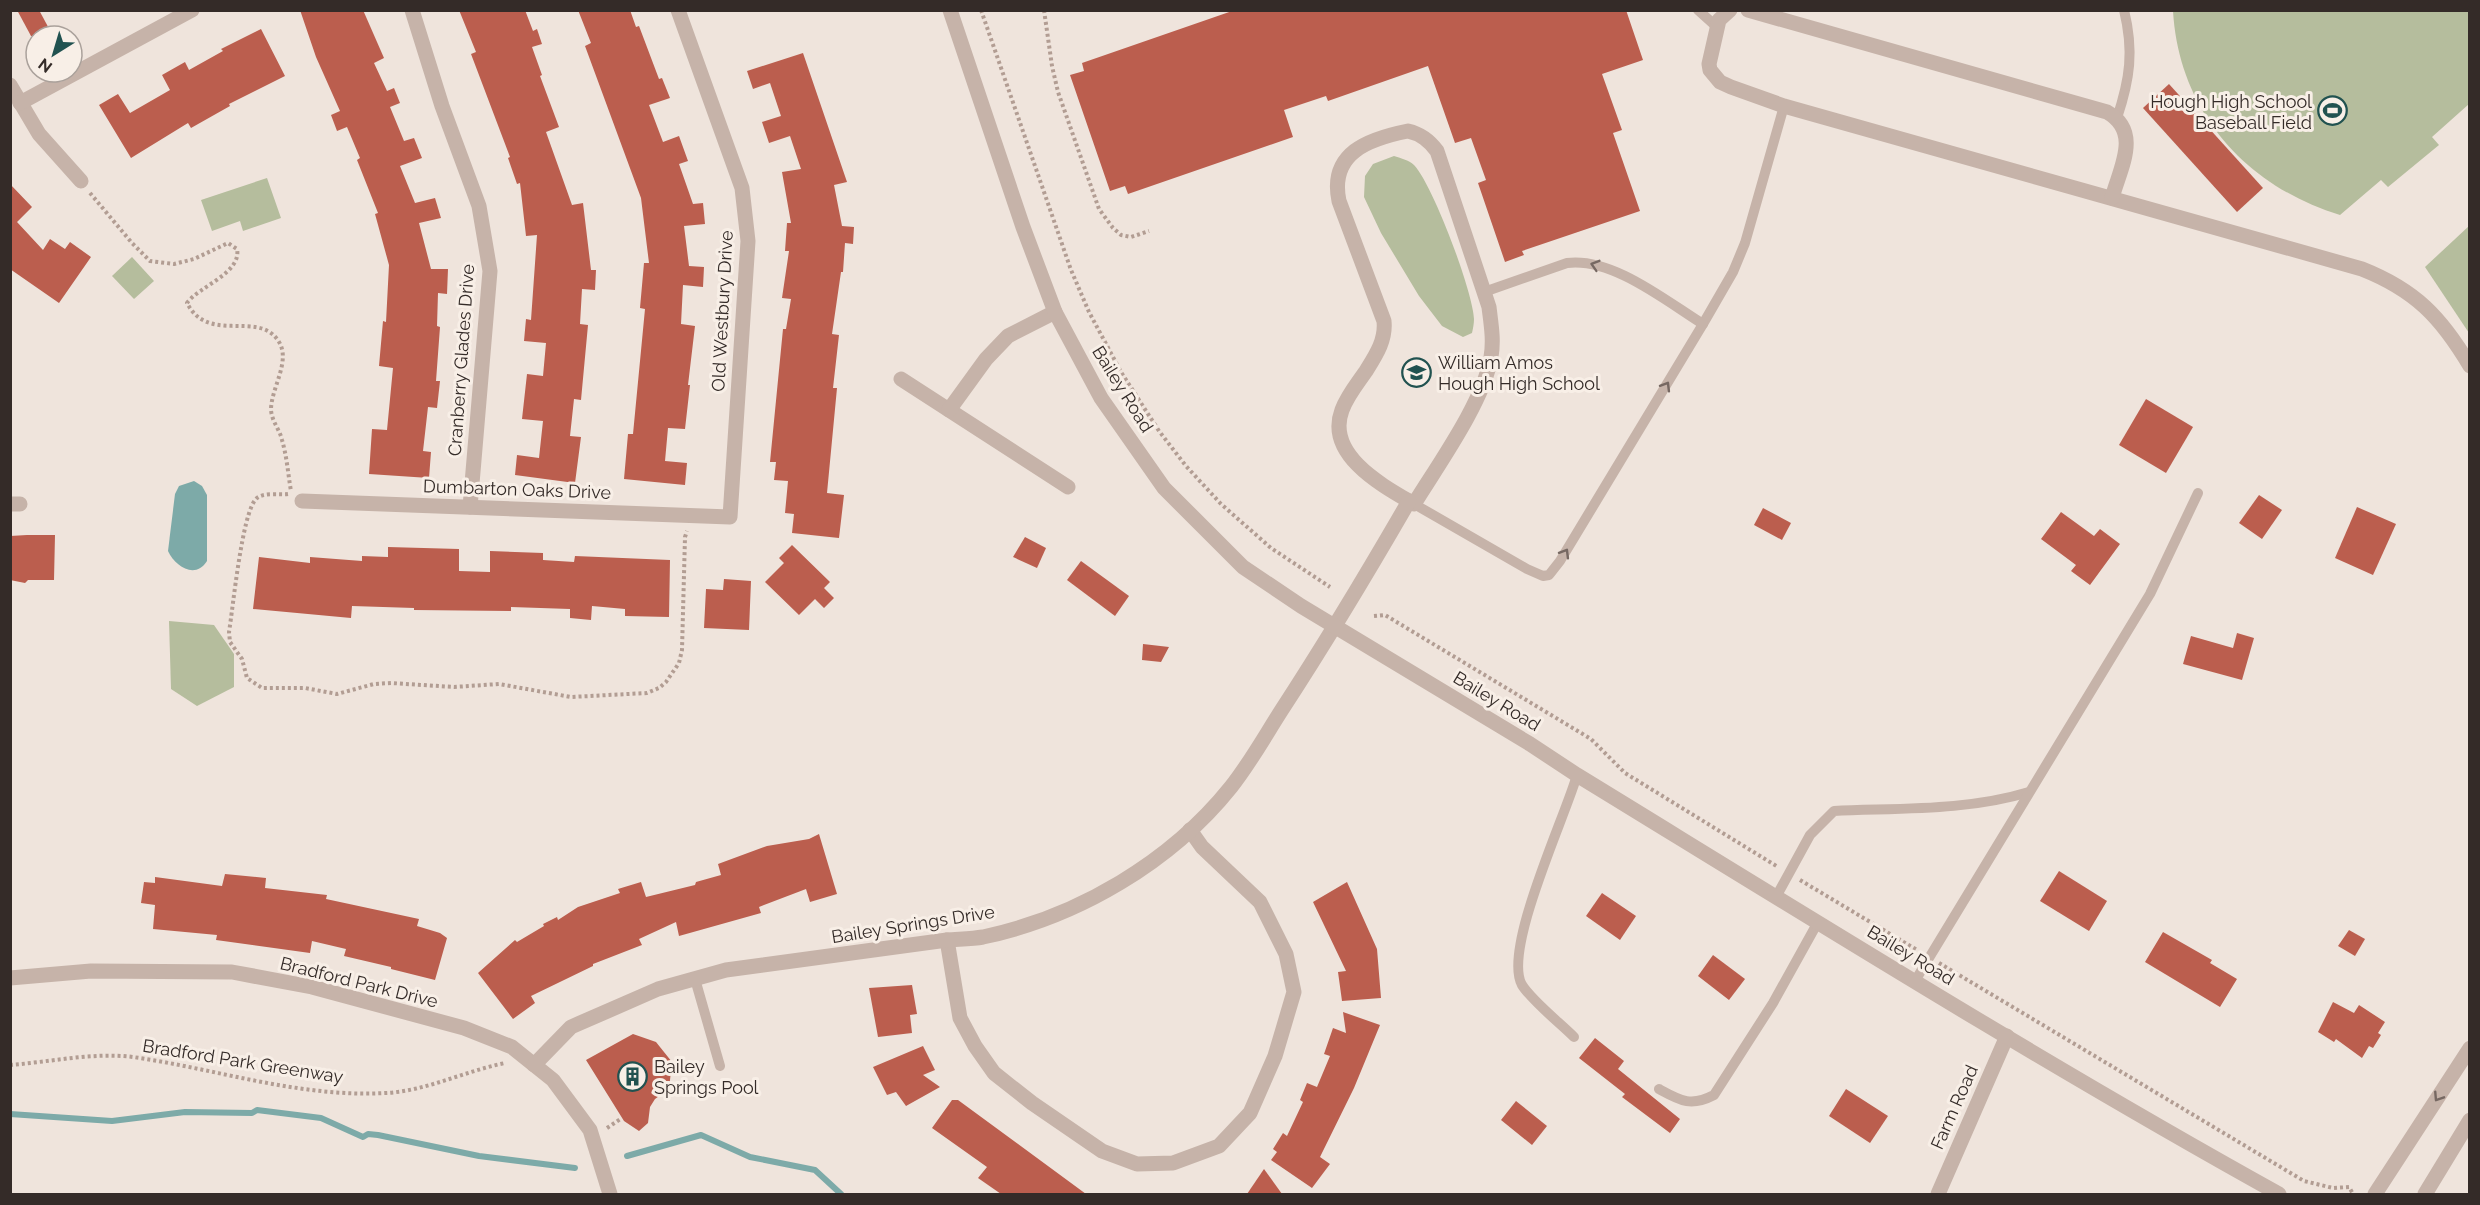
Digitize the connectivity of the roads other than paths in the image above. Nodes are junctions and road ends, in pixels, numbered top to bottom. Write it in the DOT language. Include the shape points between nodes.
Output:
graph roads {
  1 [pos="192,10"];
  2 [pos="412,10"];
  3 [pos="678,10"];
  4 [pos="950,10"];
  5 [pos="1698,10"];
  6 [pos="1730,10"];
  7 [pos="1748,10"];
  8 [pos="2124,10"];
  9 [pos="1718,28"];
  10 [pos="10,85"];
  11 [pos="20,103"];
  12 [pos="1784,106"];
  13 [pos="2117,118"];
  14 [pos="81,181"];
  15 [pos="2112,198"];
  16 [pos="1484,292"];
  17 [pos="1055,312"];
  18 [pos="1703,324"];
  19 [pos="2469,366"];
  20 [pos="901,379"];
  21 [pos="949,410"];
  22 [pos="1068,487"];
  23 [pos="2198,493"];
  24 [pos="297,497"];
  25 [pos="1412,503"];
  26 [pos="470,507"];
  27 [pos="730,517"];
  28 [pos="1336,626"];
  29 [pos="1577,775"];
  30 [pos="2029,792"];
  31 [pos="1190,830"];
  32 [pos="1776,897"];
  33 [pos="1818,922"];
  34 [pos="947,940"];
  35 [pos="10,978"];
  36 [pos="695,979"];
  37 [pos="1915,981"];
  38 [pos="2007,1036"];
  39 [pos="1574,1037"];
  40 [pos="2469,1048"];
  41 [pos="534,1065"];
  42 [pos="720,1066"];
  43 [pos="1659,1089"];
  44 [pos="2469,1120"];
  45 [pos="610,1194"];
  46 [pos="1938,1194"];
  47 [pos="2279,1194"];
  48 [pos="2375,1194"];
  49 [pos="2426,1194"];
  1 -- 11 [label="street"];
  2 -- 26 [label="street, Cranberry Glades Drive" via="479,206 490,270"];
  3 -- 27 [label="street, Old Westbury Drive" via="742,188 748,241"];
  4 -- 17 [label="street, Bailey Road"];
  5 -- 9 [label="lane"];
  6 -- 9 [label="street" via="1719,20"];
  7 -- 13 [label="street"];
  8 -- 13 [label="lane" via="2131,59"];
  9 -- 12 [label="street" via="1709,64 1715,78"];
  10 -- 11 [label="street"];
  11 -- 14 [label="street" via="39,134"];
  12 -- 15 [label="street"];
  12 -- 18 [label="lane" via="1745,243"];
  13 -- 15 [label="street" via="2127,138"];
  15 -- 19 [label="street" via="2384,278 2433,313"];
  18 -- 16 [label="lane, one-way" via="1620,274 1581,261"];
  16 -- 25 [label="street, Bailey Springs Drive" via="1493,333 1491,358 1482,386"];
  16 -- 25 [label="street, Bailey Springs Drive" via="1437,151 1429,141 1408,130 1354,149 1340,169 1338,197 1385,331 1339,422 1344,446 1361,468"];
  17 -- 21 [label="street" via="1008,336"];
  17 -- 28 [label="street, Bailey Road" via="1101,398 1164,488 1243,567"];
  25 -- 18 [label="lane, one-way" via="1527,569 1549,575"];
  20 -- 21 [label="street"];
  21 -- 22 [label="street"];
  23 -- 30 [label="lane" via="2150,594"];
  24 -- 26 [label="street, Dumbarton Oaks Drive"];
  25 -- 28 [label="street, Bailey Springs Drive"];
  26 -- 27 [label="street, Dumbarton Oaks Drive"];
  28 -- 29 [label="street, Bailey Road"];
  28 -- 31 [label="street, Bailey Springs Drive" via="1232,786"];
  29 -- 32 [label="street, Bailey Road"];
  29 -- 39 [label="lane" via="1544,862 1516,965 1522,985"];
  30 -- 32 [label="lane" via="2003,800 1957,805 1834,811 1810,835"];
  30 -- 37 [label="lane"];
  31 -- 34 [label="street, Bailey Springs Drive" via="1155,860 1104,892 1050,916 994,934"];
  31 -- 34 [label="street" via="1202,847 1260,902 1286,954 1294,992 1275,1056 1250,1113 1219,1146 1173,1164 1137,1164 1102,1151 1032,1103 994,1073 960,1018"];
  32 -- 33 [label="street, Bailey Road"];
  33 -- 37 [label="street, Bailey Road"];
  33 -- 43 [label="lane" via="1773,1003 1714,1095 1691,1103"];
  34 -- 36 [label="street, Bailey Springs Drive" via="726,970"];
  35 -- 41 [label="street, Bradford Park Drive" via="91,971 232,972 312,987 464,1028 515,1049"];
  36 -- 41 [label="street, Bailey Springs Drive" via="658,989 571,1027"];
  36 -- 42 [label="lane"];
  37 -- 38 [label="street, Bailey Road"];
  38 -- 46 [label="street, Farm Road"];
  38 -- 47 [label="street, Bailey Road"];
  40 -- 48 [label="street, one-way"];
  41 -- 45 [label="street, Bradford Park Drive" via="553,1080 590,1130"];
  44 -- 49 [label="street"];
}
